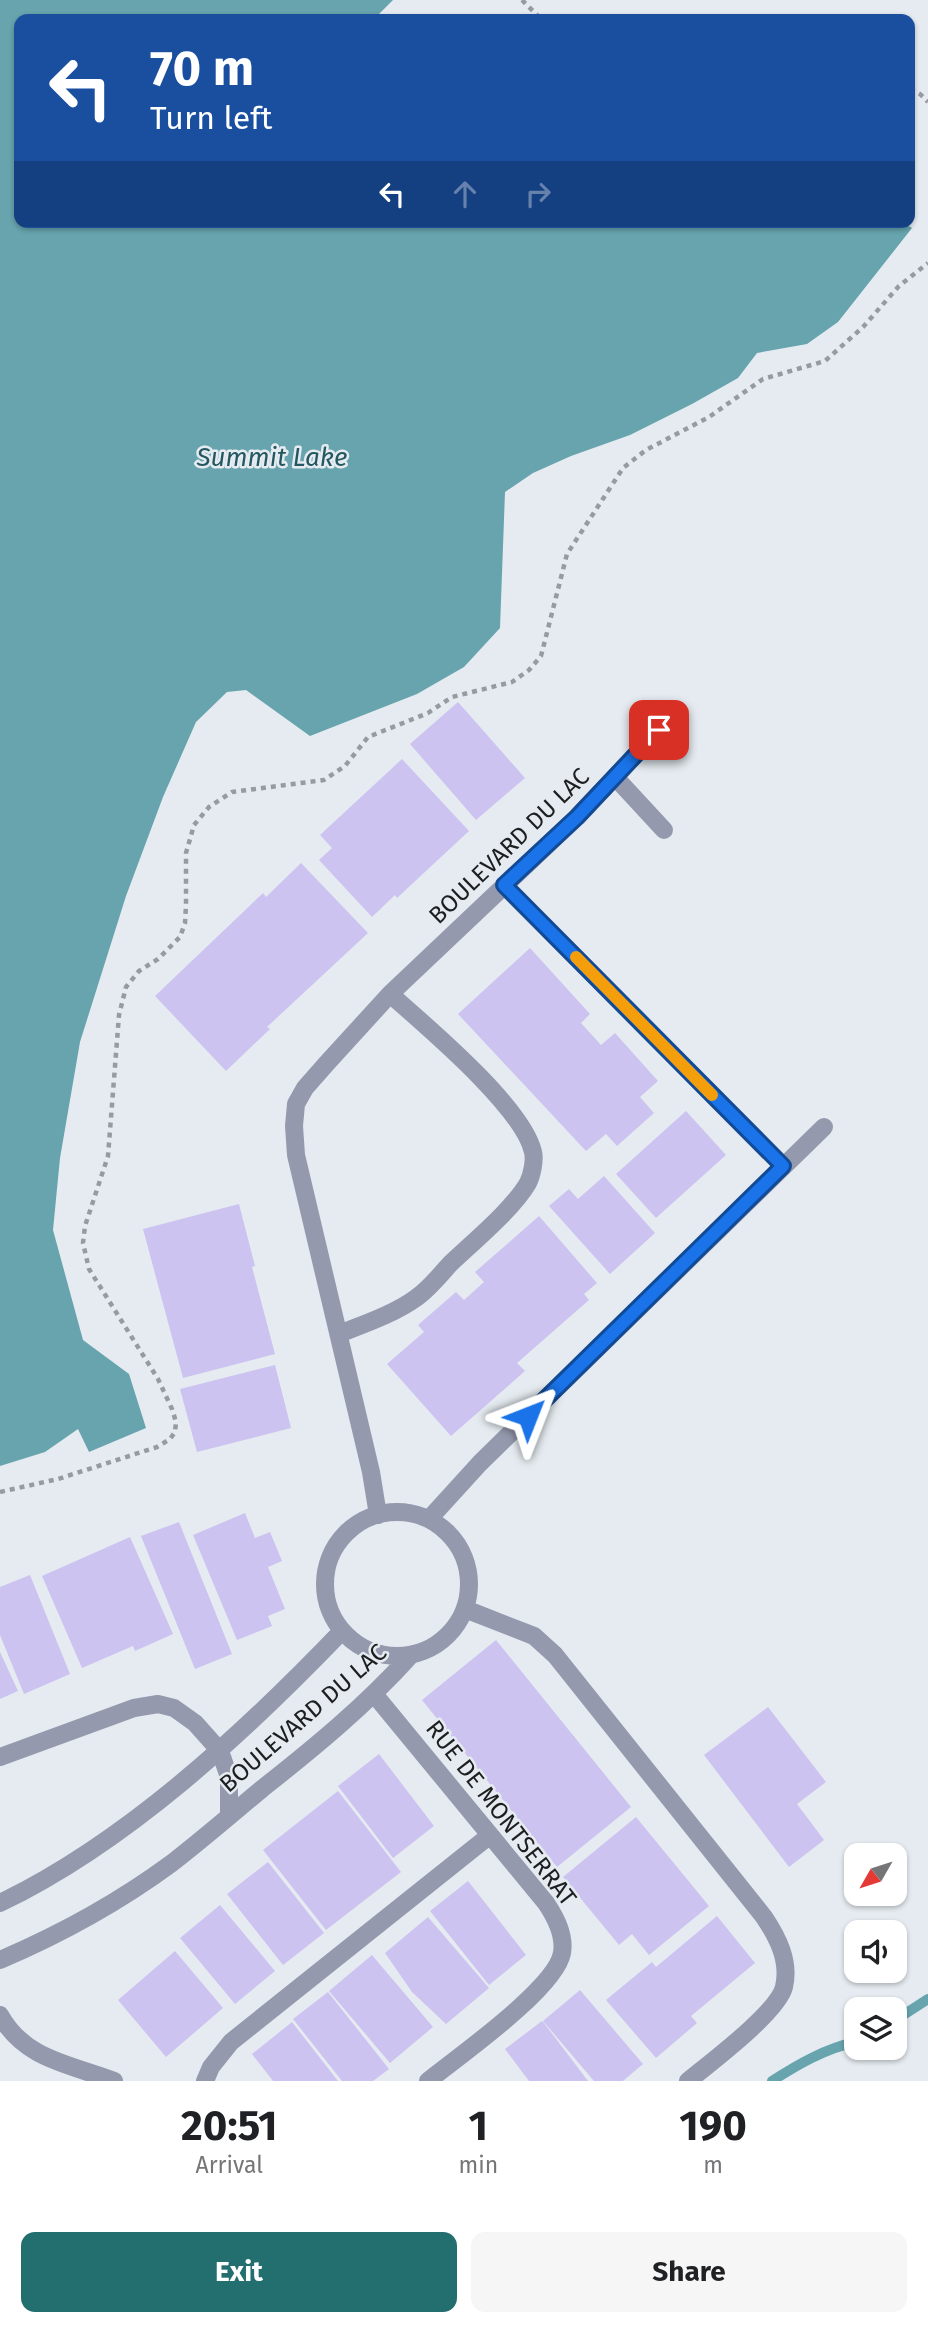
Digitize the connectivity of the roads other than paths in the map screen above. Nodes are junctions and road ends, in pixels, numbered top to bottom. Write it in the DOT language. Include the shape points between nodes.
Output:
graph roads {
  1 [pos="659,730"];
  2 [pos="615,777"];
  3 [pos="664,830"];
  4 [pos="504,885"];
  5 [pos="390,995"];
  6 [pos="824,1127"];
  7 [pos="783,1166"];
  8 [pos="339,1334"];
  9 [pos="378,1515"];
  10 [pos="429,1519"];
  11 [pos="465,1609"];
  12 [pos="342,1631"];
  13 [pos="410,1656"];
  14 [pos="374,1694"];
  15 [pos="220,1751"];
  16 [pos="0,1757"];
  17 [pos="229,1816"];
  18 [pos="489,1836"];
  19 [pos="0,1903"];
  20 [pos="0,1960"];
  21 [pos="0,2015"];
  22 [pos="114,2081"];
  23 [pos="205,2081"];
  24 [pos="428,2081"];
  25 [pos="688,2081"];
  1 -- 2 [label="street, BOULEVARD DU LAC"];
  2 -- 3 [label="street"];
  2 -- 4 [label="street, BOULEVARD DU LAC"];
  4 -- 5 [label="street, BOULEVARD DU LAC"];
  4 -- 7 [label="street"];
  5 -- 8 [label="street, BOULEVARD DU LAC" via="305,1088 296,1104 296,1155"];
  5 -- 8 [label="street" via="433,1031 513,1114 527,1135 532,1168 528,1182 509,1205 417,1298"];
  6 -- 7 [label="street"];
  7 -- 10 [label="street" via="480,1462"];
  8 -- 9 [label="street, BOULEVARD DU LAC"];
  9 -- 10 [label="street" via="391,1512"];
  9 -- 12 [label="street" via="342,1537 329,1558 325,1592"];
  10 -- 11 [label="street" via="452,1538 464,1558 469,1580"];
  11 -- 13 [label="street" via="454,1630 431,1649"];
  11 -- 25 [label="street" via="534,1636 555,1655 782,1946 785,1974 779,2000"];
  12 -- 13 [label="street" via="379,1655"];
  12 -- 15 [label="street, BOULEVARD DU LAC"];
  13 -- 14 [label="street, BOULEVARD DU LAC"];
  14 -- 17 [label="street, BOULEVARD DU LAC"];
  14 -- 18 [label="street, RUE DE MONTSERRAT"];
  15 -- 16 [label="street, BOULEVARD DU LAC" via="195,1723 174,1708 158,1704 134,1708"];
  15 -- 17 [label="street, BOULEVARD DU LAC" via="229,1777"];
  15 -- 19 [label="street, BOULEVARD DU LAC" via="139,1816"];
  17 -- 20 [label="street, BOULEVARD DU LAC" via="109,1905"];
  18 -- 23 [label="street" via="231,2042"];
  18 -- 24 [label="street, RUE DE MONTSERRAT" via="556,1918 562,1952 557,1968 531,1998"];
  21 -- 22 [label="street" via="10,2033 35,2052"];
}
